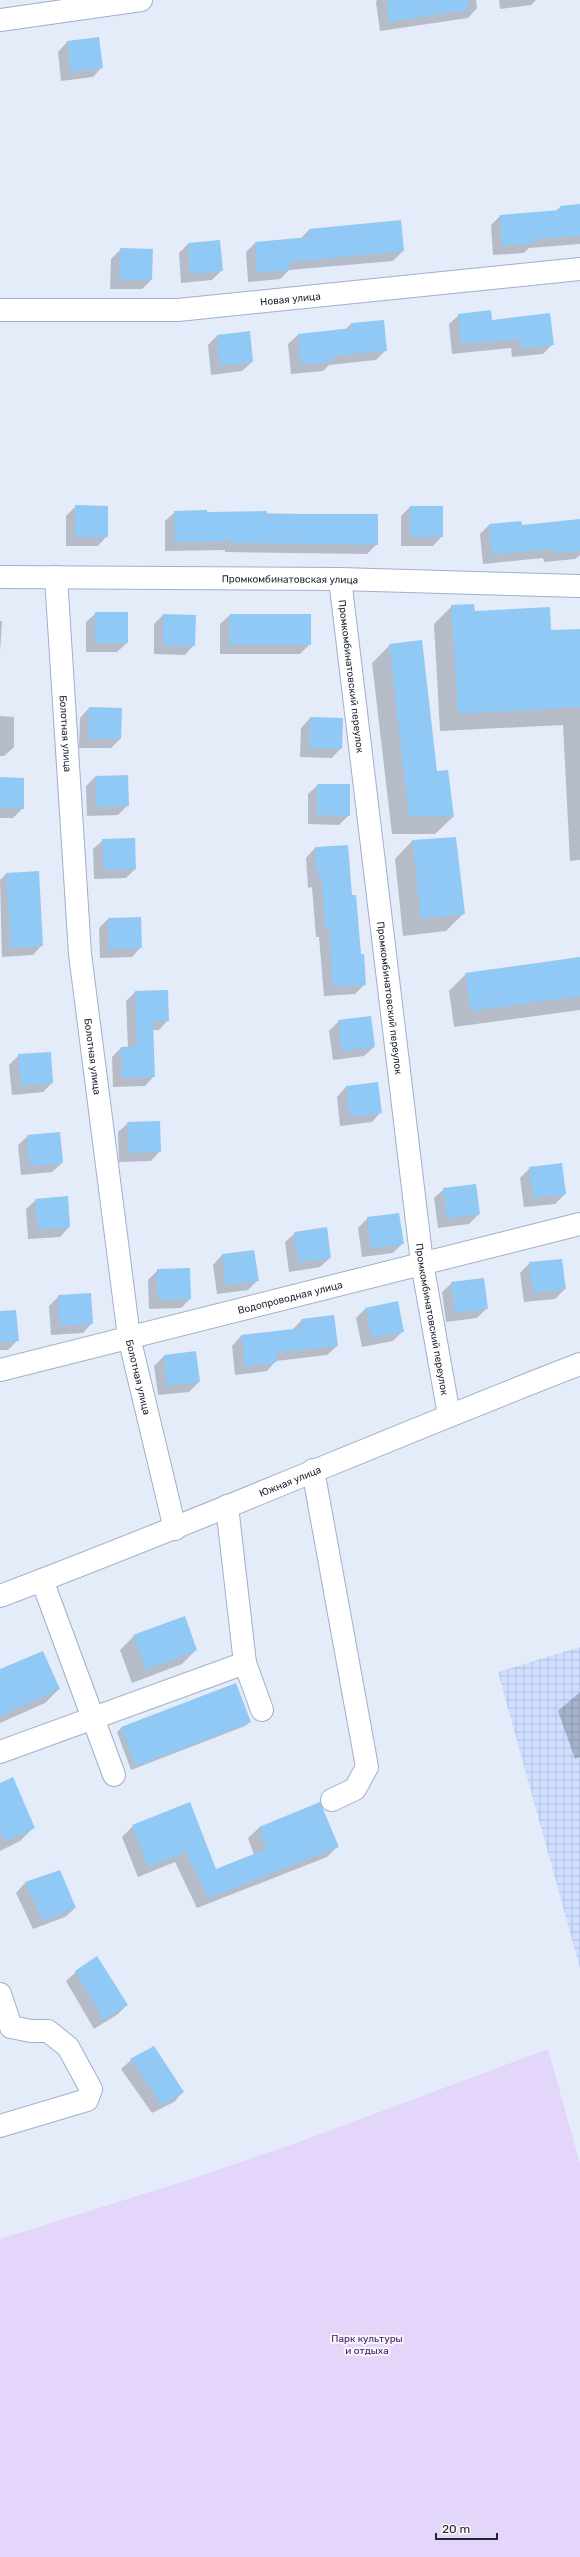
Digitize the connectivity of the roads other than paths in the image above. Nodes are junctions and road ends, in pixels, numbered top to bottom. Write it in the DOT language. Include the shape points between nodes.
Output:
graph roads {
  1 [pos="141,0"];
  2 [pos="0,20"];
  3 [pos="580,269"];
  4 [pos="0,310"];
  5 [pos="0,577"];
  6 [pos="56,577"];
  7 [pos="340,579"];
  8 [pos="580,586"];
  9 [pos="580,1224"];
  10 [pos="422,1263"];
  11 [pos="129,1337"];
  12 [pos="580,1364"];
  13 [pos="0,1370"];
  14 [pos="449,1415"];
  15 [pos="313,1470"];
  16 [pos="227,1506"];
  17 [pos="174,1529"];
  18 [pos="42,1580"];
  19 [pos="0,1596"];
  20 [pos="245,1664"];
  21 [pos="262,1710"];
  22 [pos="94,1718"];
  23 [pos="0,1752"];
  24 [pos="114,1775"];
  25 [pos="332,1800"];
  26 [pos="0,1994"];
  27 [pos="0,2126"];
  1 -- 2 [label="street"];
  3 -- 4 [label="street, Новая улица" via="178,310"];
  5 -- 6 [label="street, Промкомбинатовская улица"];
  6 -- 7 [label="street, Промкомбинатовская улица"];
  6 -- 11 [label="street, Болотная улица" via="80,954"];
  7 -- 8 [label="street, Промкомбинатовская улица"];
  7 -- 10 [label="street, Промкомбинатовский переулок"];
  9 -- 10 [label="street, Водопроводная улица"];
  10 -- 11 [label="street, Водопроводная улица"];
  10 -- 14 [label="street, Промкомбинатовский переулок"];
  11 -- 13 [label="street, Водопроводная улица"];
  11 -- 17 [label="street, Болотная улица"];
  12 -- 14 [label="street, Южная улица"];
  14 -- 15 [label="street, Южная улица"];
  15 -- 16 [label="street, Южная улица"];
  15 -- 25 [label="street" via="367,1767 355,1789"];
  16 -- 17 [label="street, Южная улица"];
  16 -- 20 [label="street"];
  17 -- 18 [label="street, Южная улица"];
  18 -- 19 [label="street, Южная улица"];
  18 -- 22 [label="street"];
  20 -- 21 [label="street"];
  20 -- 22 [label="street"];
  22 -- 23 [label="street"];
  22 -- 24 [label="street"];
  26 -- 27 [label="street" via="11,2027 48,2031 68,2047 91,2088 88,2100"];
}
